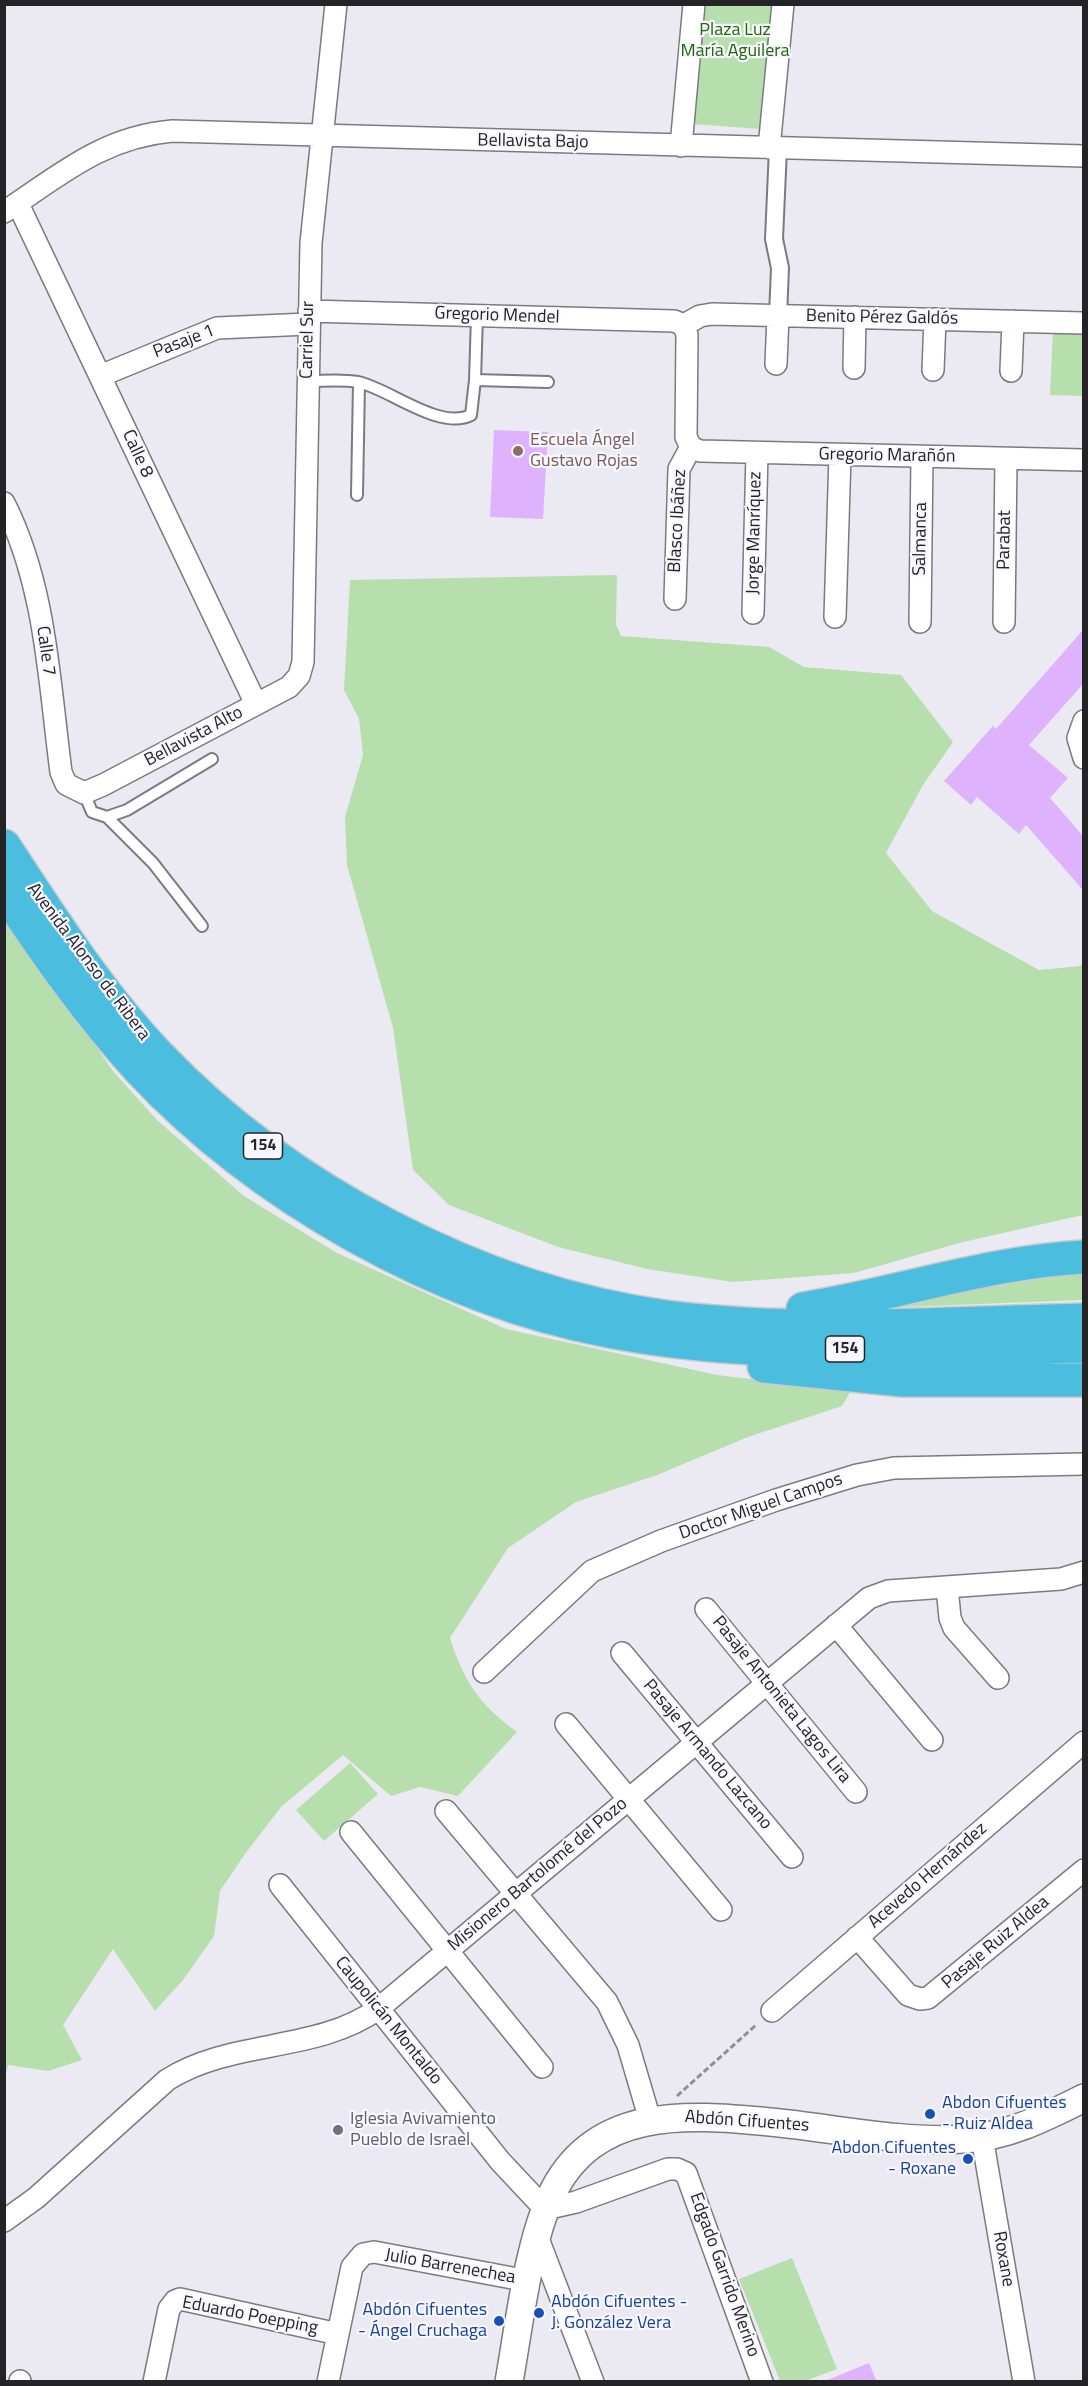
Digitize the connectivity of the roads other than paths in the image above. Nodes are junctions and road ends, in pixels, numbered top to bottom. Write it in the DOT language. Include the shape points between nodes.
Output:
graph roads {
  1 [pos="336,4"];
  2 [pos="694,4"];
  3 [pos="783,4"];
  4 [pos="320,137"];
  5 [pos="681,146"];
  6 [pos="774,148"];
  7 [pos="1083,156"];
  8 [pos="11,208"];
  9 [pos="477,316"];
  10 [pos="778,316"];
  11 [pos="855,317"];
  12 [pos="309,318"];
  13 [pos="935,319"];
  14 [pos="1013,321"];
  15 [pos="1083,323"];
  16 [pos="684,325"];
  17 [pos="776,364"];
  18 [pos="854,368"];
  19 [pos="933,370"];
  20 [pos="1011,371"];
  21 [pos="100,376"];
  22 [pos="475,380"];
  23 [pos="307,381"];
  24 [pos="359,382"];
  25 [pos="548,382"];
  26 [pos="692,447"];
  27 [pos="757,453"];
  28 [pos="840,455"];
  29 [pos="922,457"];
  30 [pos="1006,459"];
  31 [pos="1083,460"];
  32 [pos="357,495"];
  33 [pos="4,503"];
  34 [pos="675,599"];
  35 [pos="753,613"];
  36 [pos="835,618"];
  37 [pos="920,622"];
  38 [pos="1004,622"];
  39 [pos="299,676"];
  40 [pos="256,704"];
  41 [pos="1083,721"];
  42 [pos="1083,758"];
  43 [pos="212,759"];
  44 [pos="84,793"];
  45 [pos="107,817"];
  46 [pos="4,846"];
  47 [pos="4,890"];
  48 [pos="202,926"];
  49 [pos="1083,1257"];
  50 [pos="1083,1320"];
  51 [pos="705,1321"];
  52 [pos="608,1331"];
  53 [pos="1083,1346"];
  54 [pos="1083,1380"];
  55 [pos="1083,1464"];
  56 [pos="1083,1572"];
  57 [pos="947,1587"];
  58 [pos="706,1609"];
  59 [pos="836,1625"];
  60 [pos="622,1653"];
  61 [pos="484,1672"];
  62 [pos="998,1678"];
  63 [pos="767,1683"];
  64 [pos="566,1724"];
  65 [pos="932,1740"];
  66 [pos="696,1742"];
  67 [pos="1083,1742"];
  68 [pos="856,1792"];
  69 [pos="629,1799"];
  70 [pos="446,1811"];
  71 [pos="351,1832"];
  72 [pos="792,1857"];
  73 [pos="1083,1870"];
  74 [pos="280,1885"];
  75 [pos="518,1893"];
  76 [pos="721,1910"];
  77 [pos="857,1937"];
  78 [pos="447,1950"];
  79 [pos="378,2009"];
  80 [pos="772,2011"];
  81 [pos="542,2067"];
  82 [pos="1083,2098"];
  83 [pos="650,2120"];
  84 [pos="982,2137"];
  85 [pos="545,2209"];
  86 [pos="4,2221"];
  87 [pos="537,2236"];
  88 [pos="528,2281"];
  89 [pos="338,2334"];
  90 [pos="154,2382"];
  91 [pos="328,2382"];
  92 [pos="509,2382"];
  93 [pos="593,2382"];
  94 [pos="762,2382"];
  95 [pos="1024,2382"];
  1 -- 4 [label="street, Carriel Sur"];
  2 -- 5 [label="street"];
  3 -- 6 [label="street"];
  4 -- 5 [label="street, Bellavista Bajo"];
  4 -- 8 [label="street, Bellavista Bajo" via="172,132 133,137 97,151"];
  4 -- 12 [label="street, Carriel Sur"];
  5 -- 6 [label="street, Bellavista Bajo"];
  6 -- 7 [label="street, Bellavista Bajo"];
  6 -- 10 [label="street" via="774,239 780,268"];
  8 -- 21 [label="street, Calle 8"];
  9 -- 12 [label="street, Gregorio Mendel"];
  9 -- 16 [label="street, Gregorio Mendel" via="674,321"];
  9 -- 22 [label="lane"];
  10 -- 11 [label="street, Benito Pérez Galdós"];
  10 -- 16 [label="street, Benito Pérez Galdós" via="706,314"];
  10 -- 17 [label="street"];
  11 -- 13 [label="street, Benito Pérez Galdós"];
  11 -- 18 [label="street"];
  12 -- 21 [label="street, Pasaje 1" via="217,328"];
  12 -- 23 [label="street, Carriel Sur"];
  13 -- 14 [label="street, Benito Pérez Galdós"];
  13 -- 19 [label="street"];
  14 -- 15 [label="street, Benito Pérez Galdós"];
  14 -- 20 [label="street"];
  16 -- 26 [label="street" via="686,437"];
  21 -- 40 [label="street, Calle 8"];
  22 -- 24 [label="lane" via="471,415 466,418 443,418"];
  22 -- 25 [label="lane"];
  23 -- 24 [label="lane"];
  23 -- 39 [label="street, Carriel Sur" via="303,662"];
  24 -- 32 [label="lane"];
  26 -- 27 [label="street, Gregorio Marañón" via="700,451"];
  26 -- 34 [label="street, Blasco Ibáñez" via="679,469"];
  27 -- 28 [label="street, Gregorio Marañón"];
  27 -- 35 [label="street, Jorge Manríquez"];
  28 -- 29 [label="street, Gregorio Marañón"];
  28 -- 36 [label="street"];
  29 -- 30 [label="street, Gregorio Marañón"];
  29 -- 37 [label="street, Salmanca"];
  30 -- 31 [label="street, Gregorio Marañón"];
  30 -- 38 [label="street, Parabat"];
  33 -- 44 [label="street, Calle 7" via="24,545 35,584 63,778 72,789"];
  39 -- 40 [label="street, Bellavista Alto" via="289,687"];
  40 -- 44 [label="street, Bellavista Alto"];
  41 -- 42 [label="street" via="1078,738"];
  43 -- 45 [label="lane" via="127,810"];
  44 -- 45 [label="lane" via="92,812"];
  45 -- 48 [label="lane" via="153,863"];
  46 -- 51 [label="highway, Avenida Alonso de Ribera / 154" via="83,961 158,1055 218,1111 285,1163 386,1224 493,1272 622,1310"];
  47 -- 52 [label="highway, Avenida Alonso de Ribera / 154" via="71,986 141,1071 204,1129 270,1180 359,1237 439,1278 514,1306"];
  49 -- 51 [label="highway" via="989,1268 853,1300"];
  50 -- 51 [label="highway, Avenida Alonso de Ribera / 154" via="862,1324"];
  52 -- 53 [label="highway, Avenida Alonso de Ribera / 154" via="776,1348"];
  52 -- 54 [label="highway" via="718,1361 845,1376"];
  55 -- 61 [label="street, Doctor Miguel Campos" via="894,1468 857,1474 765,1503 592,1571"];
  56 -- 57 [label="street, Misionero Bartolomé del Pozo" via="1061,1579"];
  57 -- 59 [label="street, Misionero Bartolomé del Pozo" via="878,1594"];
  57 -- 62 [label="street" via="954,1628"];
  58 -- 63 [label="street, Pasaje Antonieta Lagos Lira"];
  59 -- 63 [label="street, Misionero Bartolomé del Pozo"];
  59 -- 65 [label="street"];
  60 -- 66 [label="street, Pasaje Armando Lazcano"];
  63 -- 66 [label="street, Misionero Bartolomé del Pozo"];
  63 -- 68 [label="street, Pasaje Antonieta Lagos Lira"];
  64 -- 69 [label="street"];
  66 -- 69 [label="street, Misionero Bartolomé del Pozo"];
  66 -- 72 [label="street, Pasaje Armando Lazcano"];
  67 -- 77 [label="street, Acevedo Hernández"];
  69 -- 75 [label="street, Misionero Bartolomé del Pozo"];
  69 -- 76 [label="street"];
  70 -- 75 [label="street"];
  71 -- 78 [label="street"];
  73 -- 77 [label="street, Pasaje Ruiz Aldea" via="928,1998 908,1995"];
  74 -- 79 [label="street, Caupolicán Montaldo"];
  75 -- 78 [label="street, Misionero Bartolomé del Pozo"];
  75 -- 83 [label="street" via="608,2002 628,2045"];
  77 -- 80 [label="street, Acevedo Hernández"];
  78 -- 79 [label="street, Misionero Bartolomé del Pozo"];
  78 -- 81 [label="street"];
  79 -- 85 [label="street, Caupolicán Montaldo" via="500,2161"];
  79 -- 86 [label="street, Misionero Bartolomé del Pozo" via="357,2023 329,2033 206,2062 181,2072 167,2080 36,2199"];
  82 -- 84 [label="street, Abdón Cifuentes" via="1027,2124"];
  83 -- 84 [label="street, Abdón Cifuentes" via="710,2116 916,2139"];
  83 -- 85 [label="street, Abdón Cifuentes" via="592,2145 567,2169"];
  84 -- 95 [label="street, Roxane"];
  85 -- 87 [label="street, Abdón Cifuentes"];
  85 -- 94 [label="street, Edgado Garrido Merino" via="668,2169 682,2170 689,2178"];
  87 -- 88 [label="street, Abdón Cifuentes"];
  87 -- 93 [label="street"];
  88 -- 89 [label="street, Julio Barrenechea" via="368,2253 358,2257 352,2267"];
  88 -- 92 [label="street, Abdón Cifuentes"];
  89 -- 90 [label="street, Eduardo Poepping" via="180,2299 169,2309"];
  89 -- 91 [label="street, Julio Barrenechea"];
}
